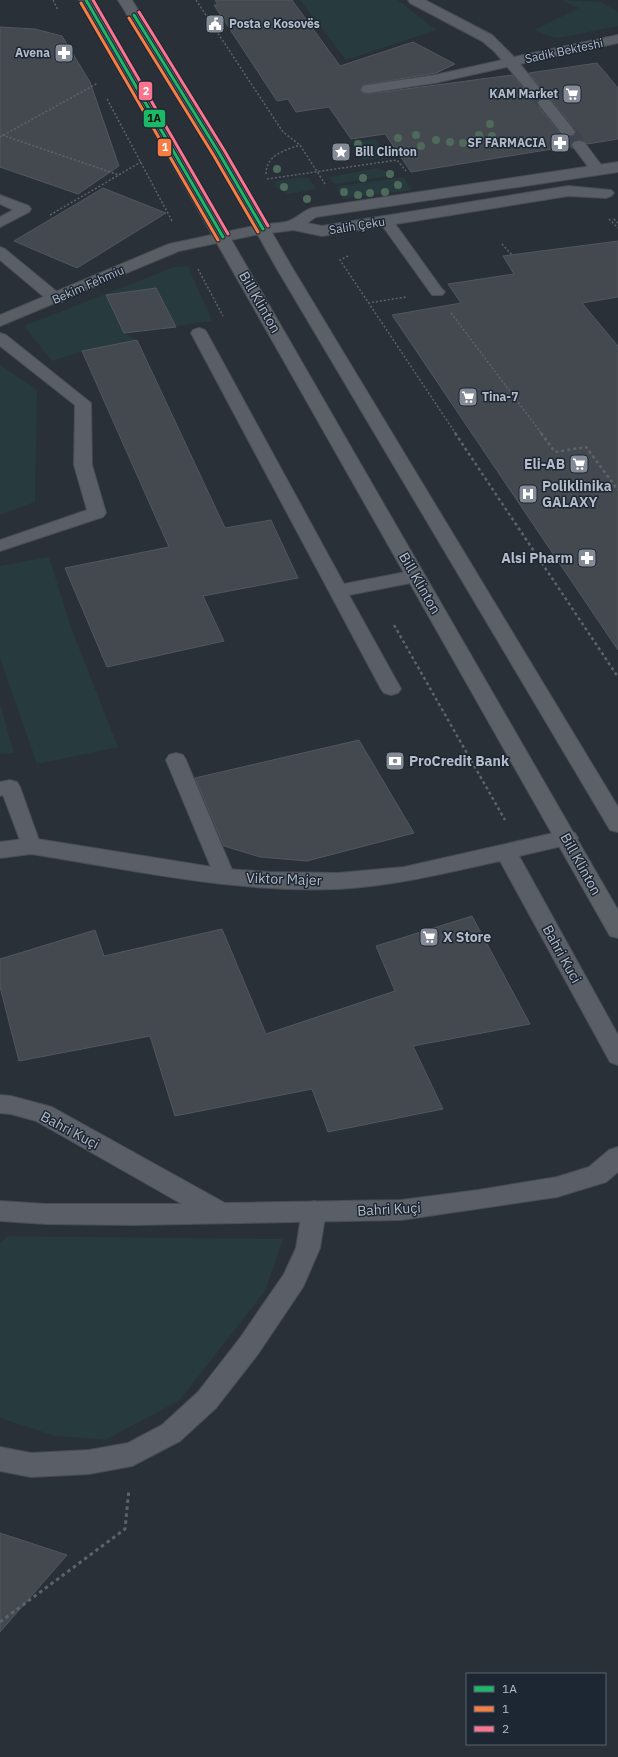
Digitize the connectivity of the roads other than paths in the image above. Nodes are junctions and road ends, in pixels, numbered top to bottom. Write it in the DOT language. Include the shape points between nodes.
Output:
graph roads {
  1 [pos="86,0"];
  2 [pos="125,0"];
  3 [pos="415,0"];
  4 [pos="618,39"];
  5 [pos="511,62"];
  6 [pos="368,89"];
  7 [pos="534,90"];
  8 [pos="545,103"];
  9 [pos="568,132"];
  10 [pos="579,145"];
  11 [pos="618,167"];
  12 [pos="597,169"];
  13 [pos="612,197"];
  14 [pos="0,199"];
  15 [pos="386,221"];
  16 [pos="0,223"];
  17 [pos="293,225"];
  18 [pos="263,229"];
  19 [pos="222,236"];
  20 [pos="0,252"];
  21 [pos="437,292"];
  22 [pos="56,299"];
  23 [pos="0,321"];
  24 [pos="199,333"];
  25 [pos="0,338"];
  26 [pos="0,546"];
  27 [pos="416,576"];
  28 [pos="338,591"];
  29 [pos="391,689"];
  30 [pos="176,760"];
  31 [pos="0,789"];
  32 [pos="618,825"];
  33 [pos="567,838"];
  34 [pos="31,846"];
  35 [pos="513,849"];
  36 [pos="0,850"];
  37 [pos="225,877"];
  38 [pos="618,930"];
  39 [pos="618,1056"];
  40 [pos="0,1104"];
  41 [pos="618,1157"];
  42 [pos="0,1211"];
  43 [pos="314,1211"];
  44 [pos="220,1213"];
  45 [pos="0,1459"];
  1 -- 19 [label="main road, Bill Klinton"];
  2 -- 18 [label="main road"];
  3 -- 5 [label="street" via="487,38"];
  4 -- 5 [label="street, Sadik Bekteshi"];
  5 -- 6 [label="lane" via="435,79"];
  5 -- 7 [label="street"];
  8 -- 9 [label="street"];
  10 -- 12 [label="street"];
  11 -- 12 [label="street, Salih Çeku"];
  12 -- 13 [label="street, Salih Çeku"];
  12 -- 17 [label="street, Salih Çeku" via="312,213"];
  13 -- 15 [label="street, Salih Çeku" via="568,191"];
  14 -- 16 [label="lane" via="24,209"];
  15 -- 17 [label="street, Salih Çeku" via="322,231"];
  15 -- 21 [label="lane"];
  17 -- 18 [label="street"];
  18 -- 19 [label="main road, Bekim Fehmiu"];
  18 -- 32 [label="main road"];
  19 -- 22 [label="main road, Bekim Fehmiu" via="174,246"];
  19 -- 27 [label="main road, Bill Klinton"];
  20 -- 22 [label="lane"];
  22 -- 23 [label="main road, Bekim Fehmiu"];
  24 -- 28 [label="lane"];
  25 -- 26 [label="lane" via="83,403 83,465 97,513"];
  27 -- 28 [label="lane"];
  27 -- 33 [label="main road, Bill Klinton"];
  28 -- 29 [label="lane"];
  30 -- 37 [label="lane"];
  31 -- 34 [label="lane" via="10,786"];
  33 -- 35 [label="street, Viktor Majer"];
  33 -- 38 [label="main road, Bill Klinton"];
  34 -- 36 [label="street, Viktor Majer"];
  34 -- 37 [label="street, Viktor Majer"];
  35 -- 37 [label="street, Viktor Majer" via="404,875 338,880"];
  35 -- 39 [label="street, Bahri Kuci"];
  40 -- 44 [label="street, Bahri Kuçi" via="43,1114"];
  41 -- 43 [label="street, Bahri Kuçi" via="597,1175 557,1187 401,1210"];
  42 -- 44 [label="street, Bahri Kuçi" via="46,1214"];
  43 -- 44 [label="street, Bahri Kuçi"];
  43 -- 45 [label="lane" via="308,1248 294,1280 208,1400 171,1433 132,1454 89,1462 31,1465"];
}
